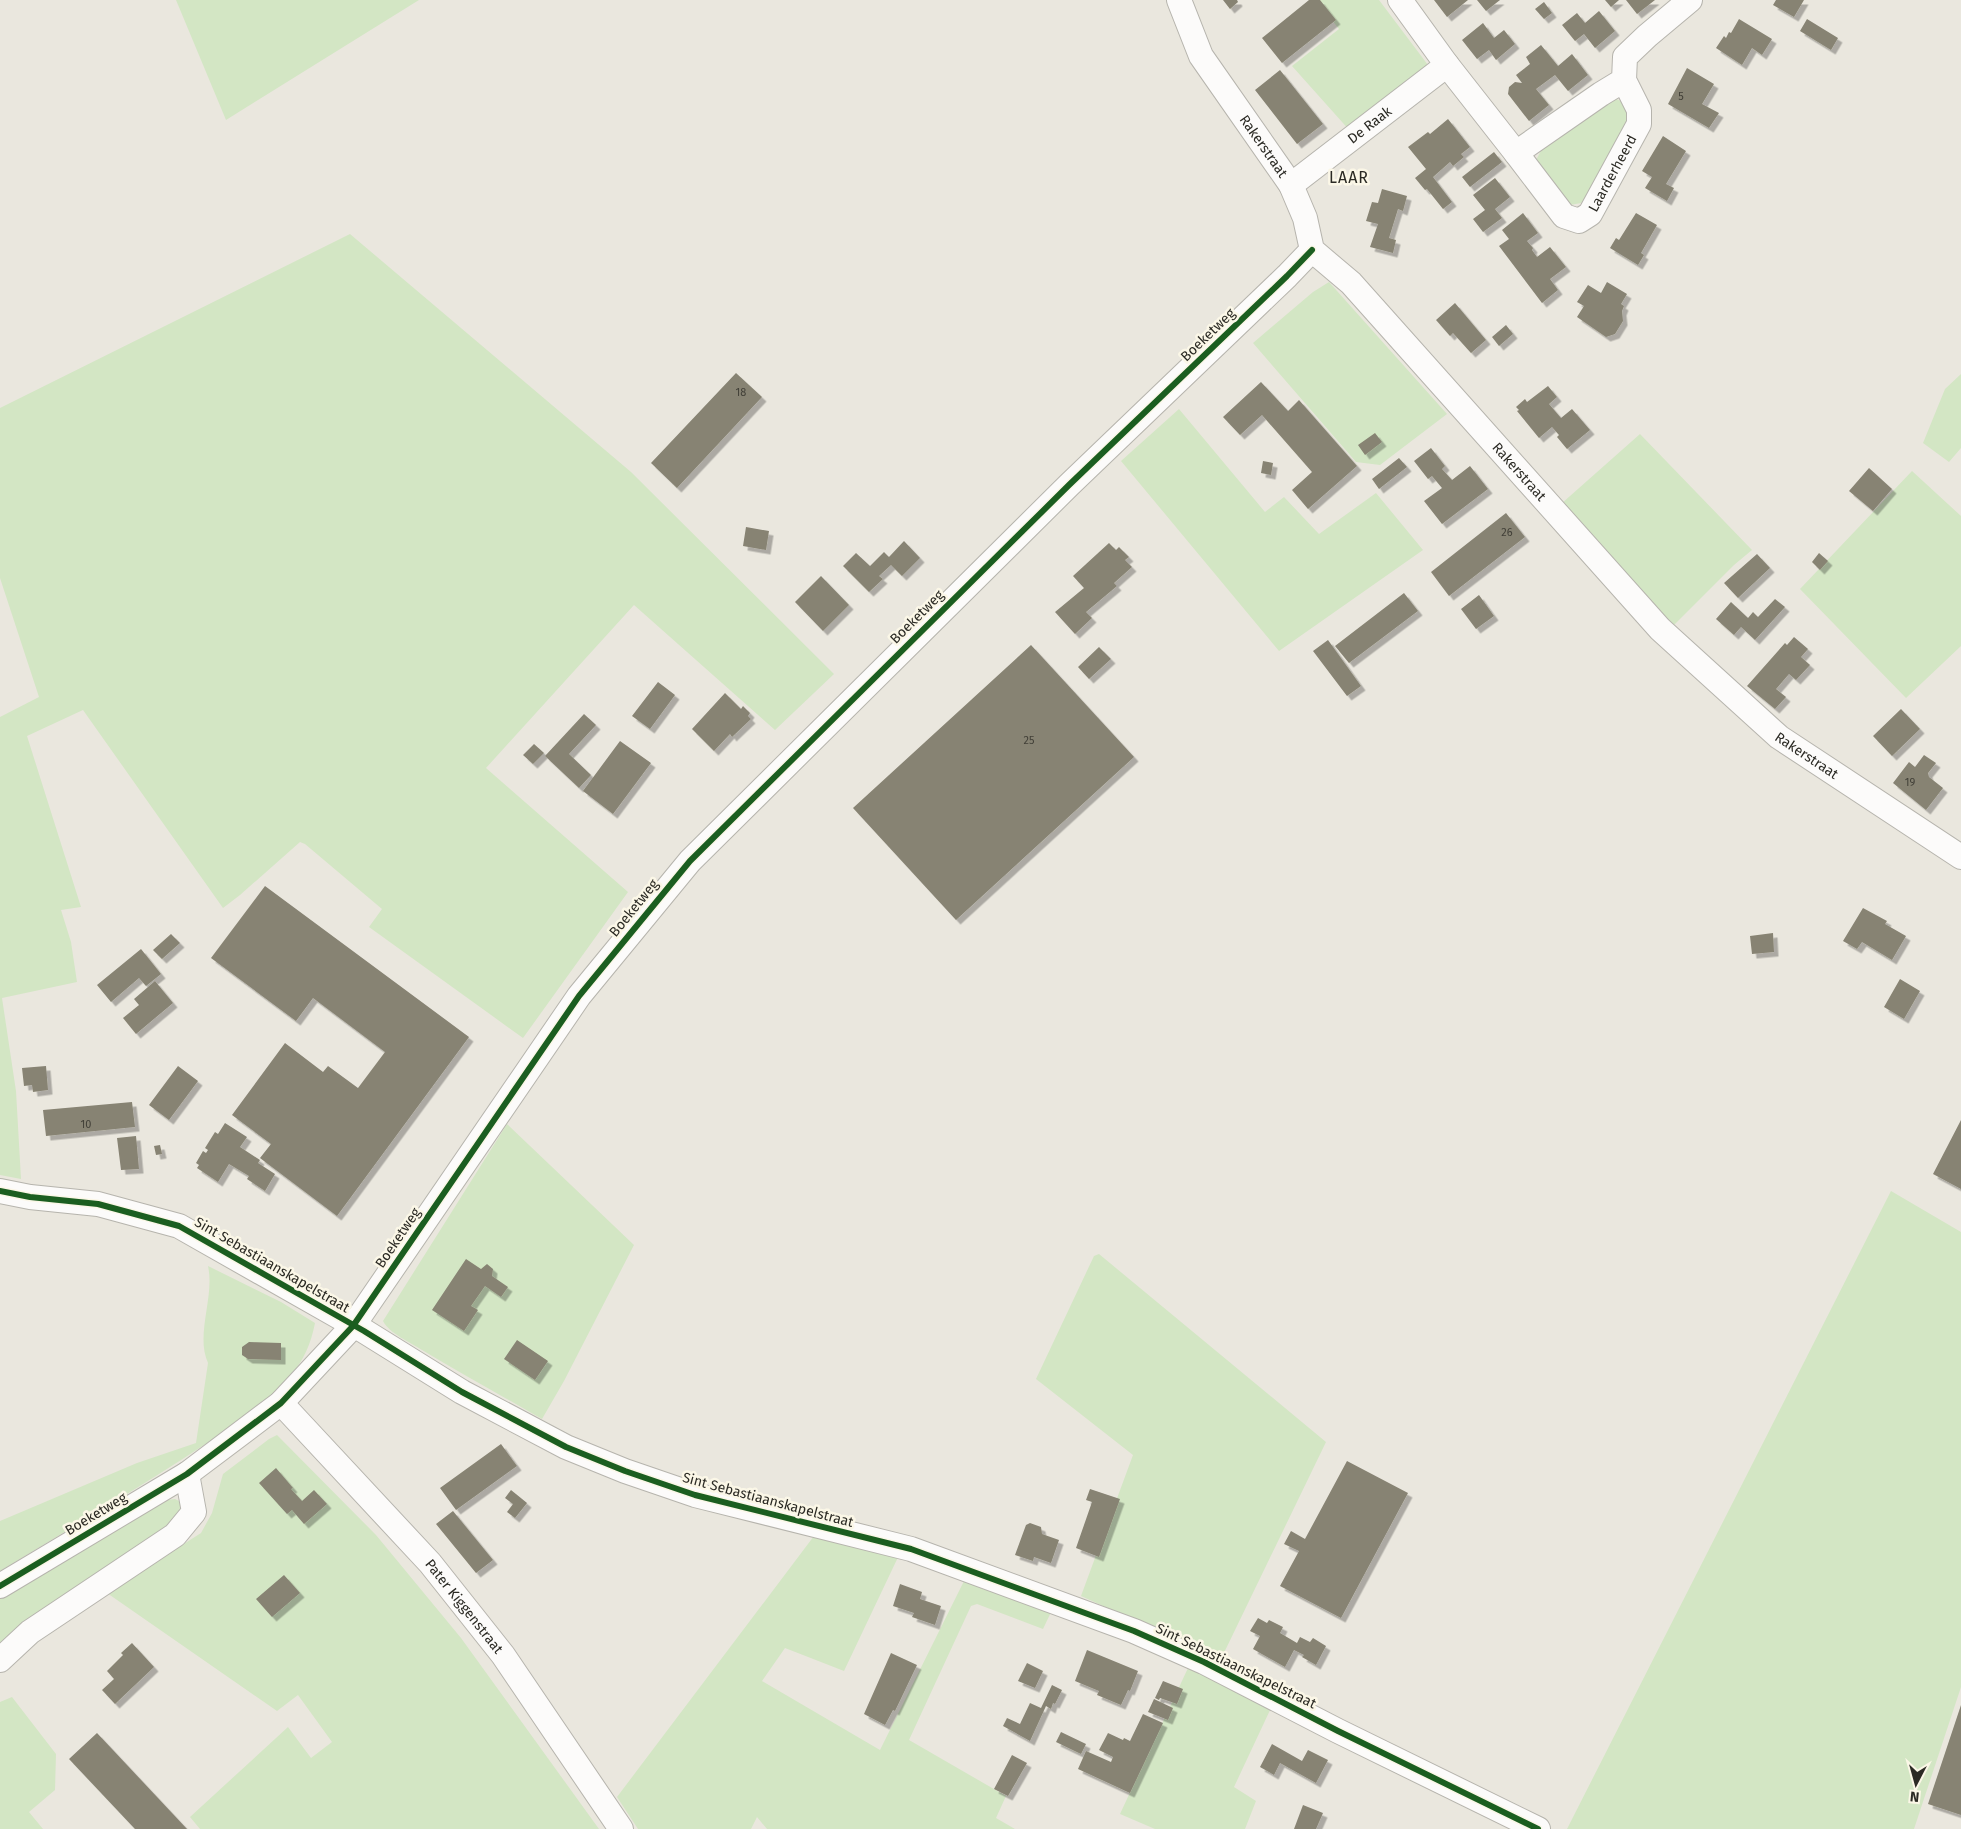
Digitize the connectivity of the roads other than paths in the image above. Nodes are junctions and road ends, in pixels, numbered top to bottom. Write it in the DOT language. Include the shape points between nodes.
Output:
graph roads {
  1 [pos="1179,0"];
  2 [pos="1400,0"];
  3 [pos="1690,0"];
  4 [pos="1447,65"];
  5 [pos="1624,80"];
  6 [pos="1516,154"];
  7 [pos="1291,185"];
  8 [pos="1312,250"];
  9 [pos="1961,857"];
  10 [pos="0,1191"];
  11 [pos="353,1326"];
  12 [pos="281,1403"];
  13 [pos="187,1474"];
  14 [pos="0,1586"];
  15 [pos="0,1660"];
  16 [pos="621,1829"];
  17 [pos="1538,1829"];
  1 -- 7 [label="street, Rakerstraat" via="1201,56"];
  2 -- 4 [label="street"];
  3 -- 5 [label="street" via="1625,57"];
  4 -- 6 [label="street"];
  4 -- 7 [label="street, De Raak"];
  5 -- 6 [label="street"];
  5 -- 6 [label="street, Laarderheerd" via="1639,110 1640,124 1585,218 1579,221 1564,216"];
  7 -- 8 [label="street, Rakerstraat" via="1305,218"];
  8 -- 9 [label="street, Rakerstraat" via="1351,283 1660,629 1779,737"];
  8 -- 11 [label="street, Boeketweg" via="1069,484 690,861 579,996"];
  10 -- 11 [label="street, Sint Sebastiaanskapelstraat" via="98,1204 179,1226"];
  11 -- 12 [label="street, Boeketweg"];
  11 -- 17 [label="street, Sint Sebastiaanskapelstraat" via="462,1392 566,1447 695,1495 911,1550 1134,1631 1204,1662"];
  12 -- 13 [label="street, Boeketweg"];
  12 -- 16 [label="street, Pater Kiggenstraat" via="449,1586 504,1655"];
  13 -- 14 [label="street, Boeketweg"];
  13 -- 15 [label="street" via="194,1512 175,1535 30,1632"];
}
